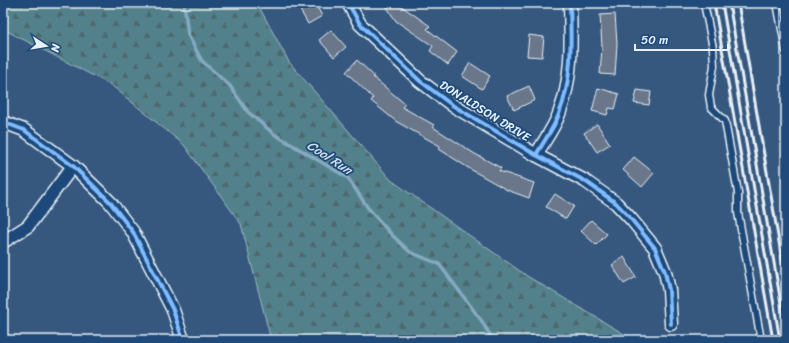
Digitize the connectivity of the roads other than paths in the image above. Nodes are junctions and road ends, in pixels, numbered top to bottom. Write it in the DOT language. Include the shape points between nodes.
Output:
graph roads {
  1 [pos="348,3"];
  2 [pos="570,3"];
  3 [pos="704,3"];
  4 [pos="777,3"];
  5 [pos="786,38"];
  6 [pos="785,49"];
  7 [pos="3,122"];
  8 [pos="536,155"];
  9 [pos="73,166"];
  10 [pos="3,242"];
  11 [pos="670,324"];
  12 [pos="183,340"];
  13 [pos="761,340"];
  1 -- 8 [label="street, DONALDSON DRIVE" via="360,24 420,81 452,105"];
  2 -- 8 [label="street" via="571,53 568,82 559,114"];
  3 -- 13 [label="lane" via="714,66 709,95 711,106 726,121 738,193 738,213"];
  4 -- 6 [label="lane"];
  5 -- 6 [label="lane"];
  7 -- 9 [label="street" via="24,130"];
  8 -- 11 [label="street, DONALDSON DRIVE" via="585,181 616,203 655,248 669,290"];
  9 -- 10 [label="street" via="28,226"];
  9 -- 12 [label="street" via="110,202 133,232 173,310"];
}
